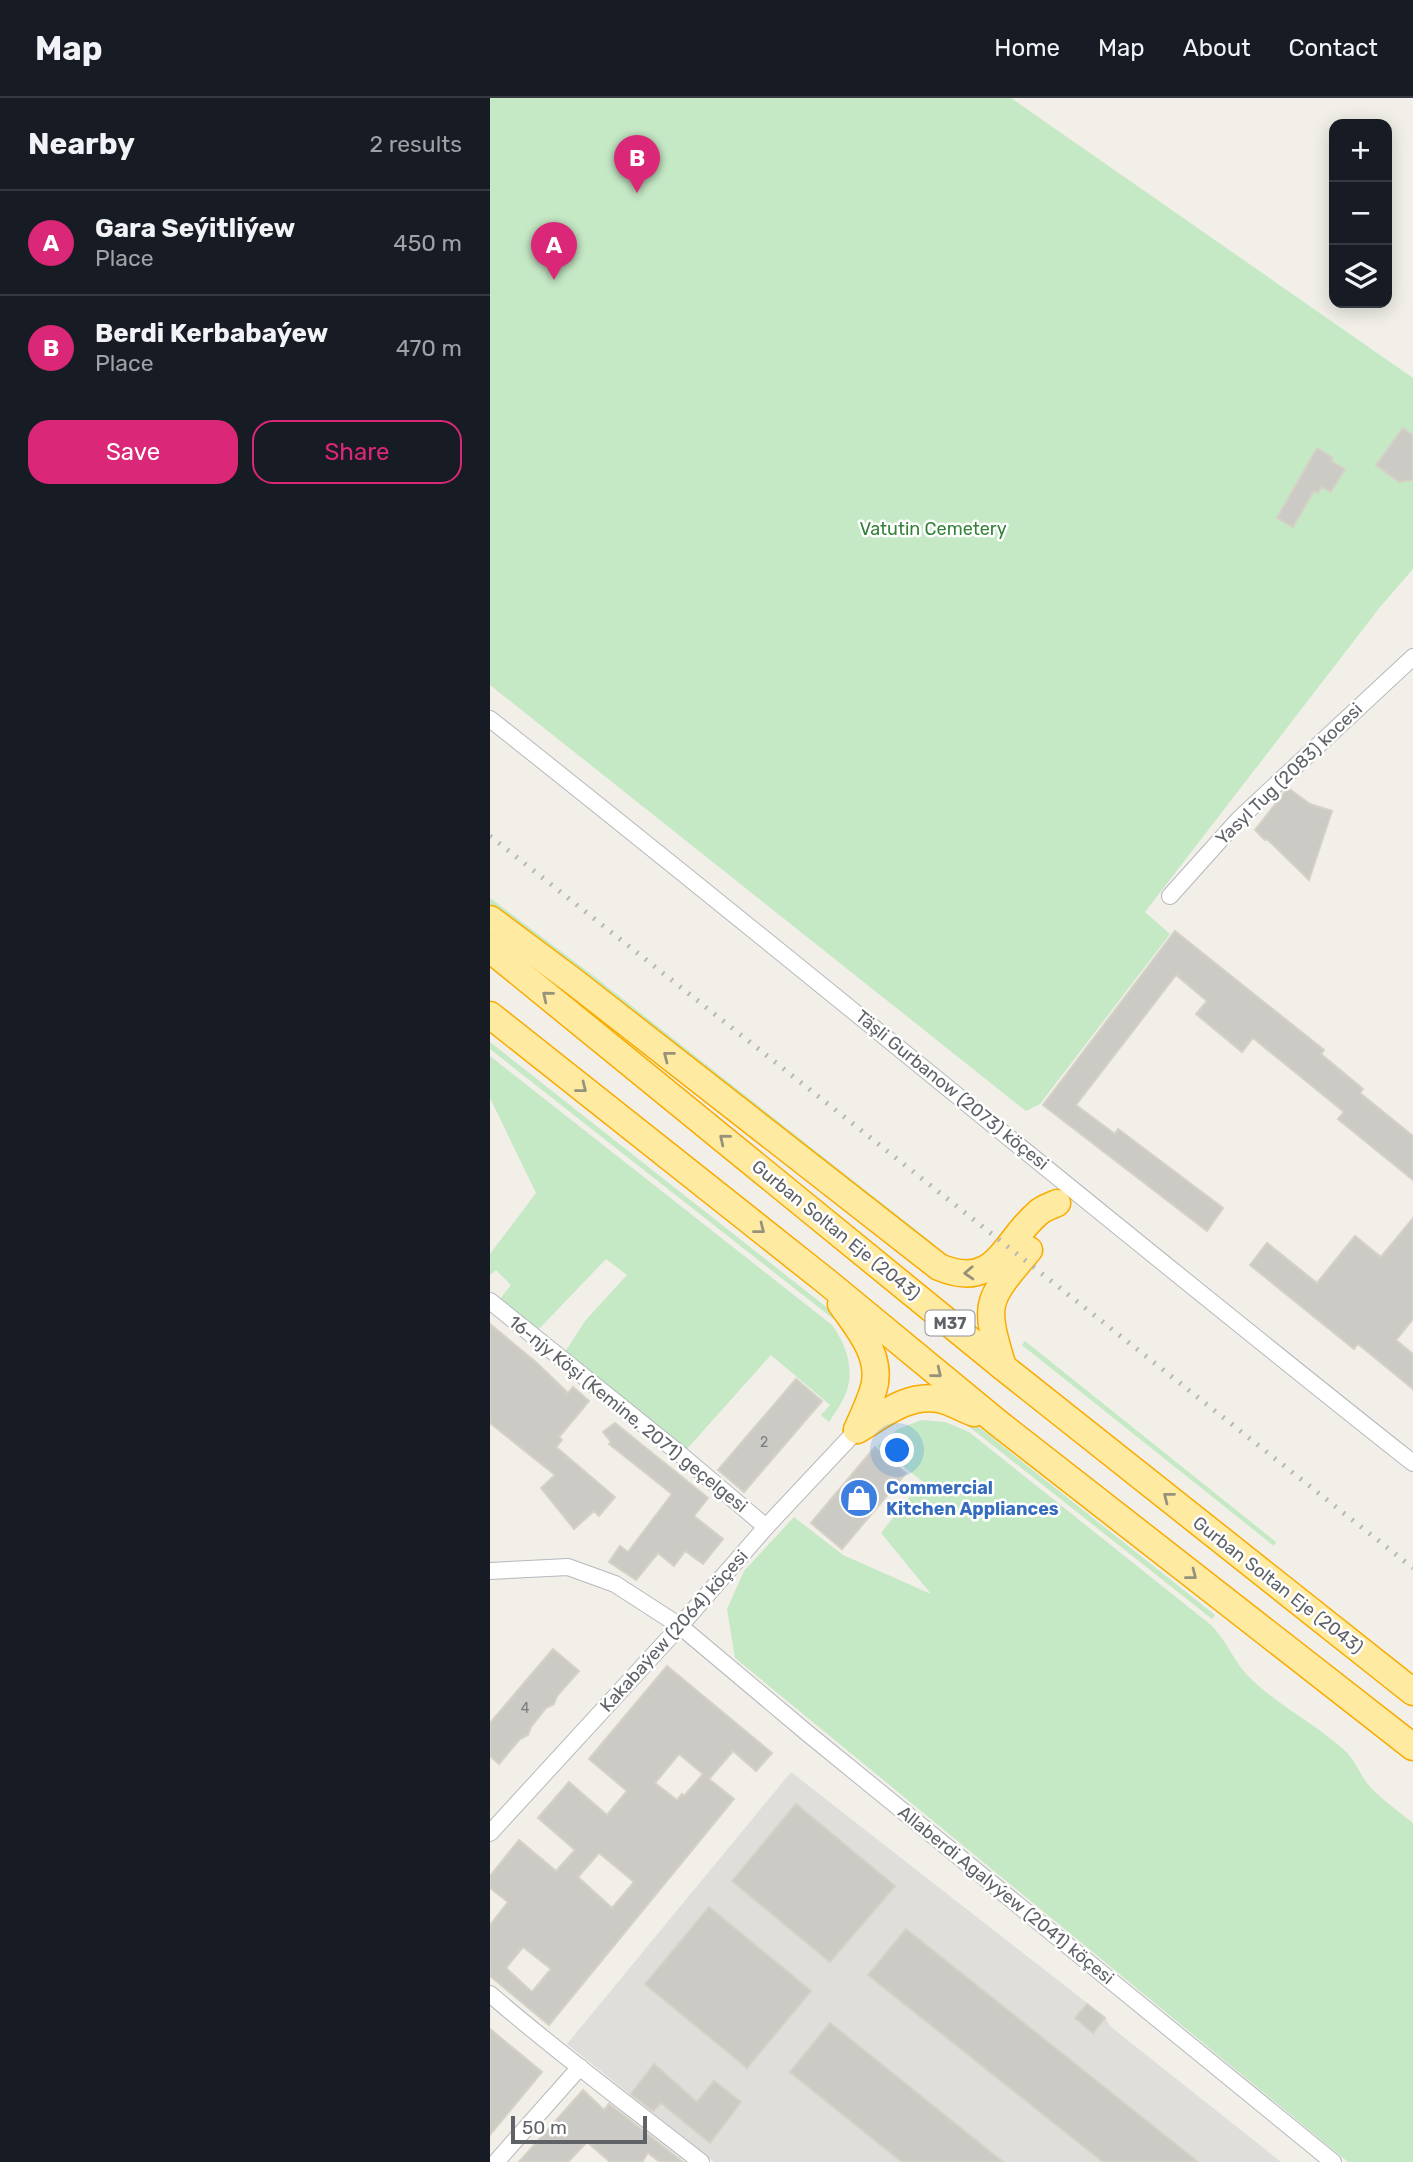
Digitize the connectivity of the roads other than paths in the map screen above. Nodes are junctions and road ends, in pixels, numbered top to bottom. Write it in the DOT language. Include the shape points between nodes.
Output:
graph roads {
  1 [pos="1413,657"];
  2 [pos="490,719"];
  3 [pos="1170,896"];
  4 [pos="490,919"];
  5 [pos="490,949"];
  6 [pos="490,1016"];
  7 [pos="1064,1194"];
  8 [pos="827,1282"];
  9 [pos="490,1301"];
  10 [pos="1003,1367"];
  11 [pos="998,1423"];
  12 [pos="858,1430"];
  13 [pos="1413,1463"];
  14 [pos="766,1527"];
  15 [pos="490,1571"];
  16 [pos="680,1626"];
  17 [pos="1413,1692"];
  18 [pos="1413,1747"];
  19 [pos="493,1823"];
  20 [pos="490,1994"];
  21 [pos="580,2067"];
  22 [pos="496,2162"];
  23 [pos="701,2162"];
  24 [pos="1334,2162"];
  1 -- 3 [label="street, Yasyl Tug (2083) kocesi" via="1239,819"];
  2 -- 7 [label="street, Täşli Gurbanow (2073) köçesi" via="991,1125"];
  7 -- 4 [label="highway, one-way" via="1038,1212 982,1272 969,1275 939,1267"];
  10 -- 5 [label="highway, Gurban Soltan Eje (2043) / M37, one-way"];
  6 -- 8 [label="highway, M37, one-way"];
  7 -- 10 [label="highway" via="1053,1223 996,1289 990,1308"];
  7 -- 13 [label="street, Täşli Gurbanow (2073) köçesi"];
  8 -- 11 [label="highway, M37, one-way"];
  8 -- 12 [label="highway" via="876,1363 875,1384"];
  9 -- 14 [label="street, 16-njy Köşi (Kemine, 2071) geçelgesi"];
  17 -- 10 [label="highway, Gurban Soltan Eje (2043) / M37, one-way"];
  11 -- 12 [label="highway" via="940,1399 920,1398"];
  11 -- 18 [label="highway, M37, one-way"];
  12 -- 14 [label="street, Kakabaýew (2064) köçesi"];
  14 -- 16 [label="street, Kakabaýew (2064) köçesi"];
  15 -- 16 [label="street, Allaberdi Agalyýew (2041) köçesi" via="568,1567 615,1584"];
  16 -- 19 [label="street, Kakabaýew (2064) köçesi"];
  16 -- 24 [label="street, Allaberdi Agalyýew (2041) köçesi"];
  20 -- 21 [label="street"];
  21 -- 22 [label="street"];
  21 -- 23 [label="street"];
}
